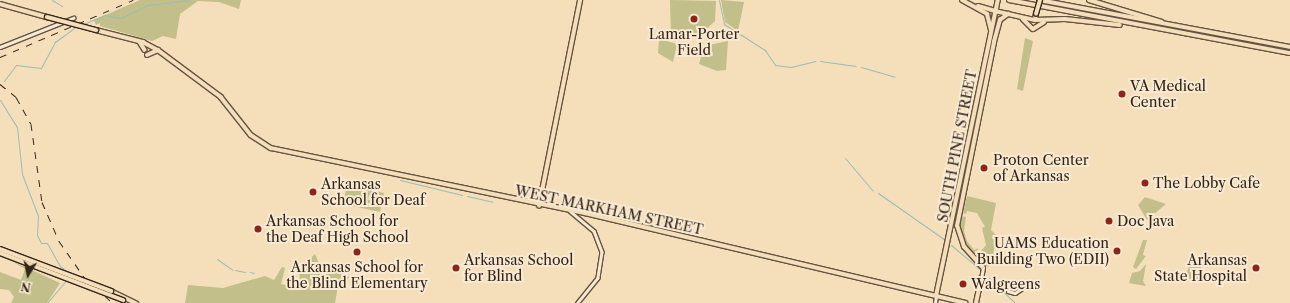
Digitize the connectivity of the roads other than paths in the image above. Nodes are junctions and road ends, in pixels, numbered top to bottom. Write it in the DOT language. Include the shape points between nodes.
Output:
graph roads {
  1 [pos="580,0"];
  2 [pos="962,0"];
  3 [pos="998,0"];
  4 [pos="1009,0"];
  5 [pos="1039,0"];
  6 [pos="1089,0"];
  7 [pos="0,4"];
  8 [pos="970,4"];
  9 [pos="995,11"];
  10 [pos="1008,14"];
  11 [pos="1020,17"];
  12 [pos="73,18"];
  13 [pos="1035,20"];
  14 [pos="1050,20"];
  15 [pos="1186,28"];
  16 [pos="1033,29"];
  17 [pos="991,30"];
  18 [pos="1161,31"];
  19 [pos="139,41"];
  20 [pos="0,47"];
  21 [pos="1290,47"];
  22 [pos="145,50"];
  23 [pos="158,50"];
  24 [pos="1290,53"];
  25 [pos="147,55"];
  26 [pos="539,206"];
  27 [pos="570,211"];
  28 [pos="0,249"];
  29 [pos="0,253"];
  30 [pos="983,268"];
  31 [pos="981,279"];
  32 [pos="1021,289"];
  33 [pos="1008,292"];
  34 [pos="936,296"];
  35 [pos="124,298"];
  36 [pos="135,303"];
  37 [pos="578,303"];
  38 [pos="935,303"];
  39 [pos="965,303"];
  40 [pos="976,303"];
  1 -- 26 [label="main road"];
  2 -- 8 [label="highway"];
  3 -- 9 [label="main road, SOUTH PINE STREET"];
  4 -- 18 [label="highway"];
  5 -- 13 [label="main road, bridge"];
  5 -- 15 [label="highway"];
  6 -- 15 [label="highway"];
  7 -- 19 [label="main road, WEST MARKHAM STREET, bridge"];
  8 -- 9 [label="highway"];
  8 -- 17 [label="highway" via="988,14"];
  9 -- 10 [label="main road"];
  9 -- 17 [label="main road, SOUTH PINE STREET"];
  10 -- 11 [label="main road"];
  10 -- 30 [label="main road" via="1000,20 994,42 957,226 964,247"];
  11 -- 13 [label="main road"];
  11 -- 16 [label="main road"];
  12 -- 20 [label="street"];
  13 -- 14 [label="highway"];
  14 -- 16 [label="highway"];
  14 -- 18 [label="highway"];
  15 -- 21 [label="highway"];
  17 -- 34 [label="main road, SOUTH PINE STREET"];
  18 -- 24 [label="highway"];
  19 -- 22 [label="main road"];
  19 -- 23 [label="main road, WEST MARKHAM STREET"];
  23 -- 25 [label="main road"];
  23 -- 26 [label="main road, WEST MARKHAM STREET" via="221,97 251,135 275,150"];
  26 -- 27 [label="main road, WEST MARKHAM STREET"];
  27 -- 34 [label="main road, WEST MARKHAM STREET"];
  27 -- 37 [label="street" via="594,231 602,252 598,278"];
  28 -- 35 [label="main road, bridge"];
  29 -- 35 [label="main road, bridge"];
  30 -- 31 [label="street"];
  31 -- 40 [label="main road"];
  32 -- 33 [label="street" via="1015,293"];
  34 -- 38 [label="street"];
  34 -- 39 [label="main road, WEST MARKHAM STREET"];
  35 -- 36 [label="main road"];
}
